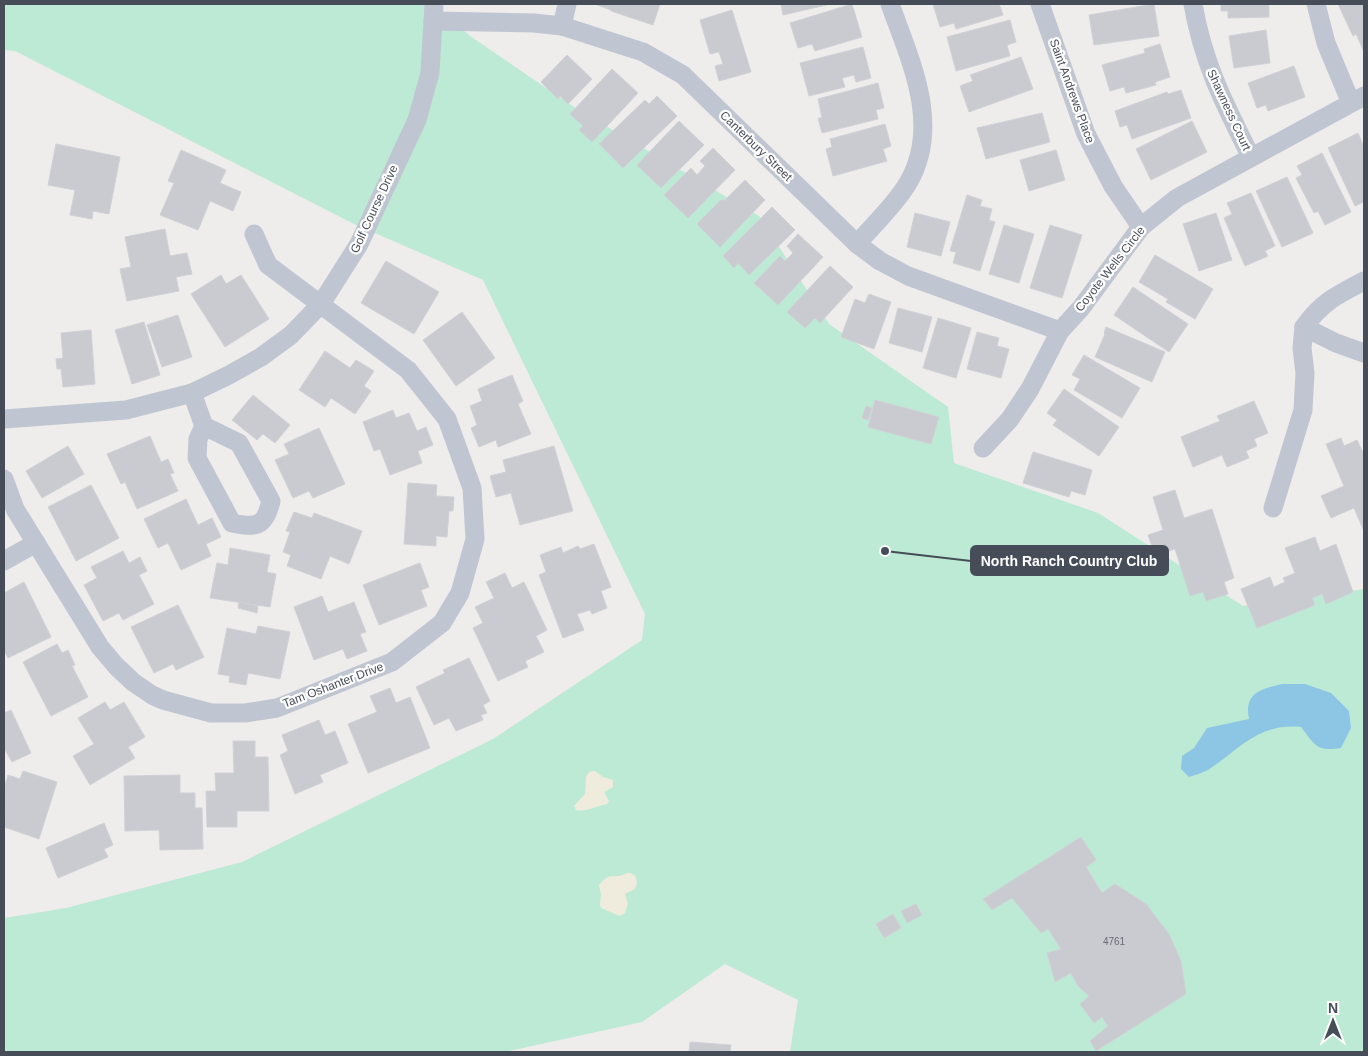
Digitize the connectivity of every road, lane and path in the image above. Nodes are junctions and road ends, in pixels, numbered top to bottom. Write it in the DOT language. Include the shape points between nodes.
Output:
graph roads {
  1 [pos="566,4"];
  2 [pos="890,4"];
  3 [pos="1040,4"];
  4 [pos="1193,4"];
  5 [pos="1316,4"];
  6 [pos="433,12"];
  7 [pos="562,26"];
  8 [pos="1358,100"];
  9 [pos="1252,157"];
  10 [pos="1141,228"];
  11 [pos="254,234"];
  12 [pos="857,244"];
  13 [pos="1364,281"];
  14 [pos="321,304"];
  15 [pos="1304,328"];
  16 [pos="1060,331"];
  17 [pos="1364,353"];
  18 [pos="192,393"];
  19 [pos="4,419"];
  20 [pos="204,426"];
  21 [pos="983,448"];
  22 [pos="4,480"];
  23 [pos="1273,508"];
  24 [pos="36,543"];
  25 [pos="4,561"];
  1 -- 7 [label="street"];
  2 -- 12 [label="street" via="920,90 924,127 920,155 909,182"];
  3 -- 10 [label="street, Saint Andrews Place" via="1086,134 1113,186"];
  4 -- 9 [label="street, Shawness Court" via="1206,60"];
  5 -- 8 [label="street" via="1326,43"];
  6 -- 7 [label="street, Canterbury Street"];
  6 -- 14 [label="street, Golf Course Drive" via="430,73 417,120 359,244"];
  7 -- 12 [label="street, Canterbury Street" via="643,52 683,75"];
  8 -- 9 [label="street, Coyote Wells Circle"];
  9 -- 10 [label="street, Coyote Wells Circle" via="1177,198"];
  10 -- 16 [label="street, Coyote Wells Circle"];
  11 -- 14 [label="street, Tam Oshanter Drive" via="268,265"];
  12 -- 16 [label="street, Canterbury Street" via="908,276"];
  13 -- 15 [label="street" via="1333,297 1315,312"];
  14 -- 18 [label="street, Golf Course Drive" via="291,335 261,357"];
  14 -- 24 [label="street, Tam Oshanter Drive" via="408,370 447,419 472,488 475,539 460,593 442,623 392,662 277,708 245,714 211,713 152,695 116,666 100,647"];
  15 -- 17 [label="street"];
  15 -- 23 [label="street" via="1303,410"];
  16 -- 21 [label="street, Coyote Wells Circle" via="1030,390 1010,419"];
  18 -- 19 [label="street, Golf Course Drive" via="126,410"];
  18 -- 20 [label="street"];
  20 -- 20 [label="street" via="198,439 197,458 232,523 248,527 261,524 268,515 271,502 240,443"];
  22 -- 24 [label="street, Tam Oshanter Drive" via="15,509"];
  24 -- 25 [label="street"];
}
